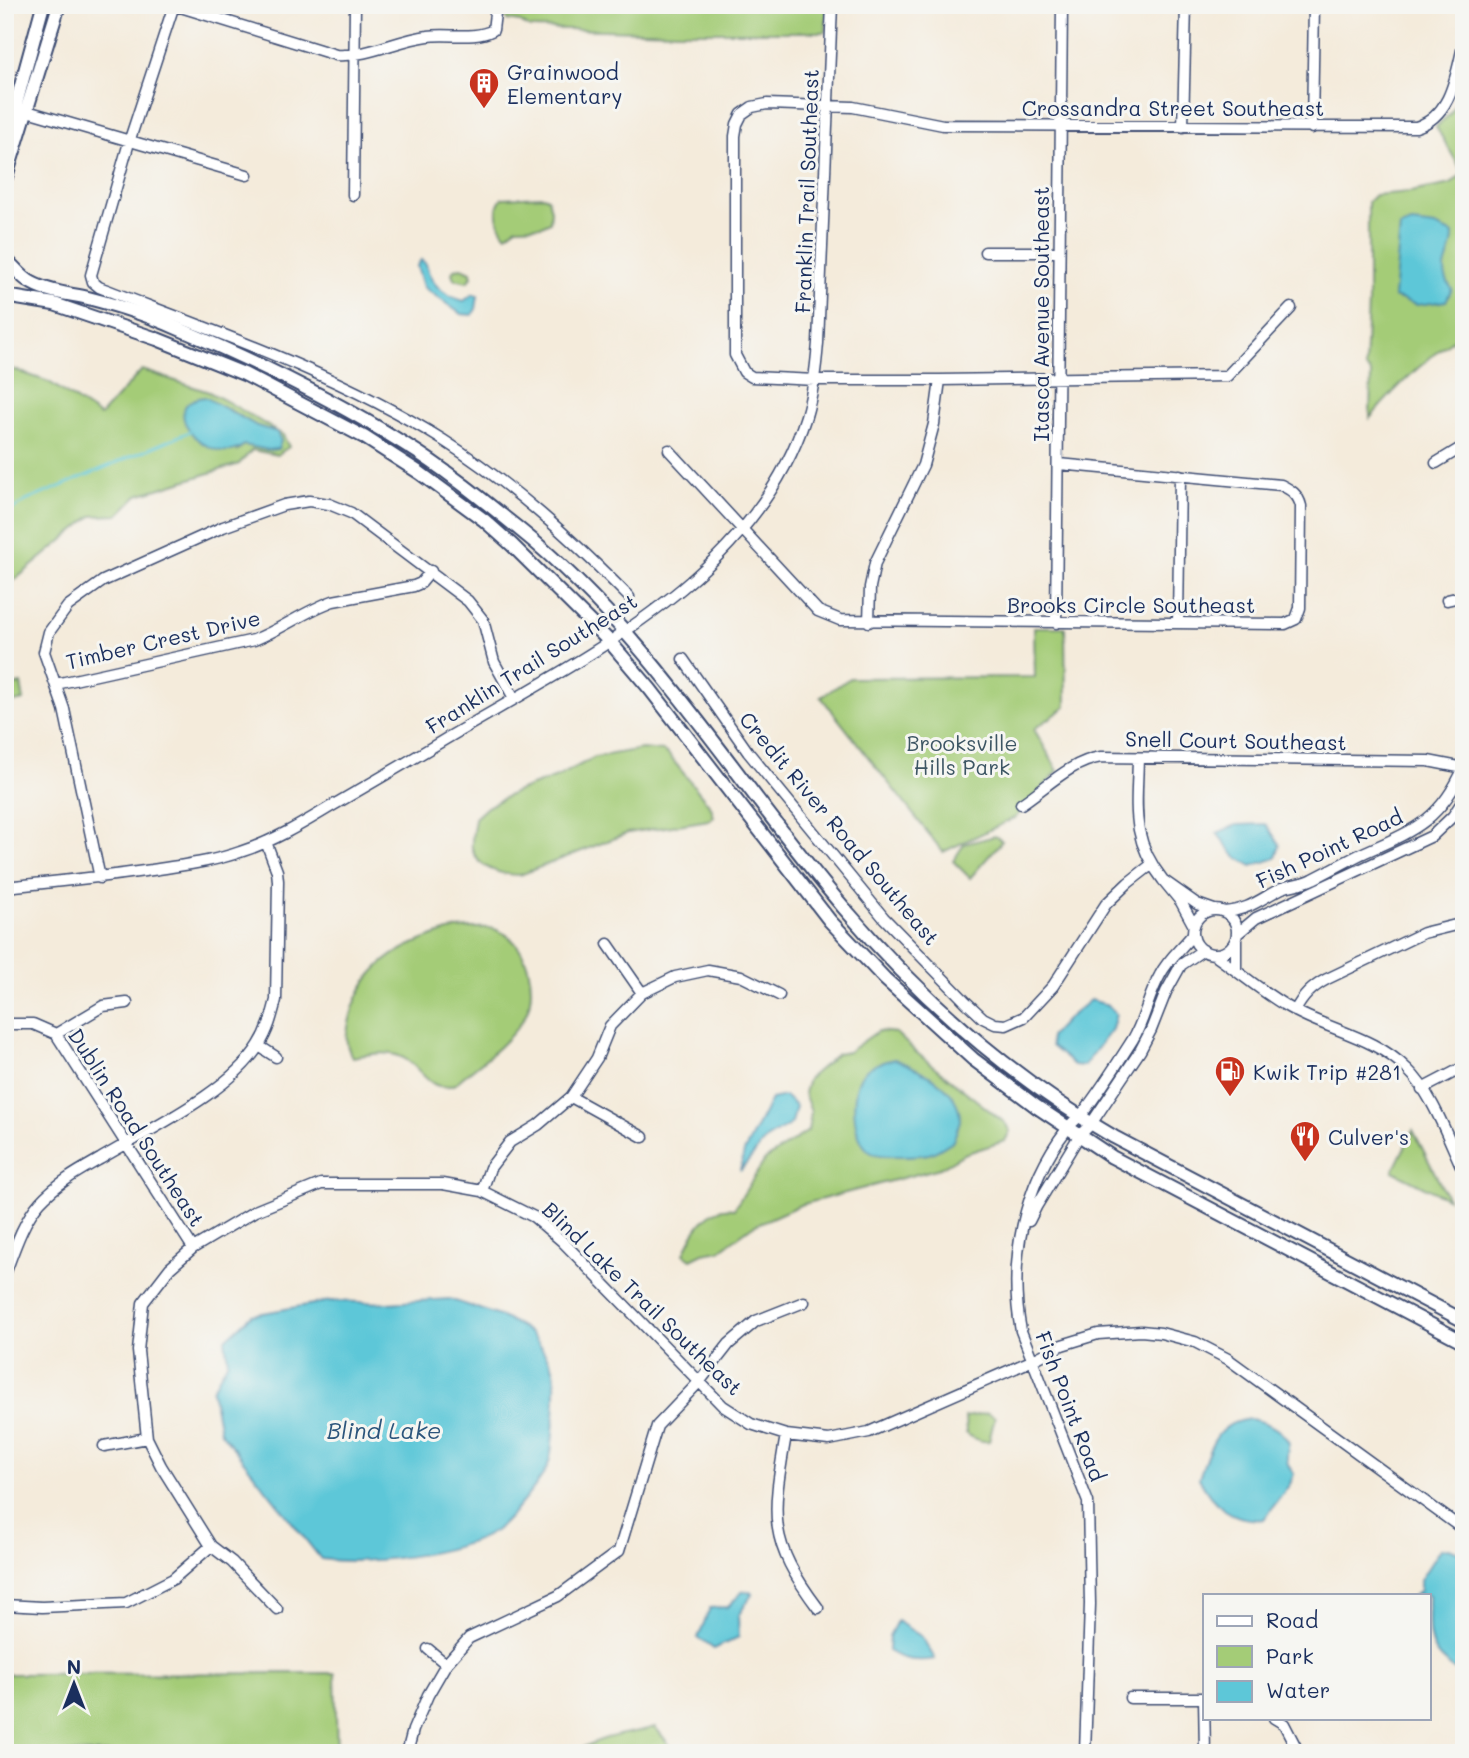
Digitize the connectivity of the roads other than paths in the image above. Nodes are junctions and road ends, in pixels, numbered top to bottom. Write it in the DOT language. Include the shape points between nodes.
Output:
graph roads {
  1 [pos="43,5"];
  2 [pos="59,5"];
  3 [pos="174,5"];
  4 [pos="355,5"];
  5 [pos="496,5"];
  6 [pos="832,5"];
  7 [pos="1062,5"];
  8 [pos="1186,5"];
  9 [pos="1314,5"];
  10 [pos="1464,42"];
  11 [pos="353,56"];
  12 [pos="10,104"];
  13 [pos="829,104"];
  14 [pos="27,111"];
  15 [pos="1060,125"];
  16 [pos="1183,127"];
  17 [pos="1312,128"];
  18 [pos="130,139"];
  19 [pos="5,144"];
  20 [pos="247,175"];
  21 [pos="5,180"];
  22 [pos="353,195"];
  23 [pos="985,252"];
  24 [pos="1059,252"];
  25 [pos="5,259"];
  26 [pos="5,296"];
  27 [pos="1291,308"];
  28 [pos="1059,379"];
  29 [pos="815,380"];
  30 [pos="940,380"];
  31 [pos="1464,446"];
  32 [pos="668,450"];
  33 [pos="1436,463"];
  34 [pos="1059,464"];
  35 [pos="1180,475"];
  36 [pos="742,530"];
  37 [pos="431,571"];
  38 [pos="1464,596"];
  39 [pos="629,597"];
  40 [pos="1447,600"];
  41 [pos="869,622"];
  42 [pos="1056,623"];
  43 [pos="1178,623"];
  44 [pos="624,631"];
  45 [pos="610,642"];
  46 [pos="683,659"];
  47 [pos="57,684"];
  48 [pos="514,698"];
  49 [pos="1138,758"];
  50 [pos="1464,768"];
  51 [pos="1464,799"];
  52 [pos="1021,804"];
  53 [pos="266,842"];
  54 [pos="1151,865"];
  55 [pos="100,878"];
  56 [pos="1163,880"];
  57 [pos="5,887"];
  58 [pos="1219,911"];
  59 [pos="1464,923"];
  60 [pos="1194,930"];
  61 [pos="1237,937"];
  62 [pos="608,944"];
  63 [pos="1203,950"];
  64 [pos="1213,954"];
  65 [pos="1236,969"];
  66 [pos="642,993"];
  67 [pos="779,995"];
  68 [pos="127,1003"];
  69 [pos="1295,1011"];
  70 [pos="5,1024"];
  71 [pos="56,1034"];
  72 [pos="259,1046"];
  73 [pos="276,1057"];
  74 [pos="1464,1067"];
  75 [pos="1422,1089"];
  76 [pos="571,1097"];
  77 [pos="1086,1120"];
  78 [pos="1067,1128"];
  79 [pos="1079,1136"];
  80 [pos="643,1137"];
  81 [pos="124,1144"];
  82 [pos="1464,1172"];
  83 [pos="482,1191"];
  84 [pos="1021,1241"];
  85 [pos="193,1248"];
  86 [pos="6,1268"];
  87 [pos="804,1302"];
  88 [pos="1464,1321"];
  89 [pos="1464,1342"];
  90 [pos="1031,1362"];
  91 [pos="700,1381"];
  92 [pos="786,1435"];
  93 [pos="147,1438"];
  94 [pos="104,1446"];
  95 [pos="1464,1530"];
  96 [pos="211,1545"];
  97 [pos="5,1605"];
  98 [pos="818,1608"];
  99 [pos="277,1609"];
  100 [pos="428,1648"];
  101 [pos="446,1664"];
  102 [pos="1203,1698"];
  103 [pos="1129,1699"];
  104 [pos="1205,1720"];
  105 [pos="1277,1720"];
  106 [pos="407,1753"];
  107 [pos="1086,1753"];
  108 [pos="1205,1753"];
  109 [pos="1299,1753"];
  1 -- 12 [label="main road"];
  2 -- 14 [label="main road"];
  3 -- 11 [label="street"];
  3 -- 18 [label="street"];
  4 -- 11 [label="street"];
  5 -- 11 [label="street" via="493,30 484,35 426,36"];
  6 -- 13 [label="street, Franklin Trail Southeast"];
  7 -- 15 [label="street, Itasca Avenue Southeast"];
  8 -- 16 [label="street"];
  9 -- 17 [label="street"];
  10 -- 17 [label="street, Crossandra Street Southeast" via="1446,105 1428,123 1403,128"];
  11 -- 22 [label="street"];
  12 -- 19 [label="main road"];
  13 -- 15 [label="street, Crossandra Street Southeast" via="943,125"];
  13 -- 29 [label="street, Franklin Trail Southeast"];
  13 -- 29 [label="street, Crossandra Street Southeast" via="751,107 737,124 735,150 735,355 744,372 762,379"];
  14 -- 18 [label="street"];
  14 -- 21 [label="main road"];
  15 -- 16 [label="street, Crossandra Street Southeast"];
  15 -- 24 [label="street, Itasca Avenue Southeast"];
  16 -- 17 [label="street, Crossandra Street Southeast"];
  18 -- 20 [label="street"];
  18 -- 39 [label="street" via="91,275 93,282 312,371 417,425 531,505"];
  23 -- 24 [label="street"];
  24 -- 28 [label="street, Itasca Avenue Southeast"];
  25 -- 44 [label="main road" via="33,284 170,324 279,374 394,438 524,532"];
  26 -- 45 [label="main road" via="54,304 195,354 281,392 364,437 484,520"];
  27 -- 28 [label="street" via="1227,376"];
  28 -- 30 [label="street"];
  28 -- 34 [label="street, Itasca Avenue Southeast"];
  29 -- 30 [label="street"];
  29 -- 36 [label="street, Franklin Trail Southeast" via="806,417 785,467"];
  30 -- 41 [label="street" via="923,465 875,563"];
  31 -- 33 [label="street"];
  32 -- 36 [label="street, Brooks Circle Southeast"];
  34 -- 35 [label="street, Brooks Circle Southeast"];
  34 -- 42 [label="street, Itasca Avenue Southeast"];
  35 -- 43 [label="street"];
  35 -- 43 [label="street, Brooks Circle Southeast" via="1292,490 1301,506 1300,608 1296,619 1284,624"];
  36 -- 41 [label="street, Brooks Circle Southeast" via="818,611 840,620"];
  36 -- 44 [label="street, Franklin Trail Southeast" via="666,602"];
  37 -- 47 [label="street, Timber Crest Drive" via="414,586 322,605 254,640"];
  37 -- 47 [label="street" via="351,513 309,501 284,505 103,581 68,606 49,632 44,652"];
  37 -- 48 [label="street" via="468,601 483,620 494,662"];
  38 -- 40 [label="street"];
  41 -- 42 [label="street, Brooks Circle Southeast"];
  42 -- 43 [label="street, Brooks Circle Southeast"];
  44 -- 45 [label="street, Franklin Trail Southeast"];
  44 -- 77 [label="main road" via="828,889 897,966 983,1044"];
  45 -- 48 [label="street, Franklin Trail Southeast"];
  45 -- 78 [label="main road" via="858,951 973,1059"];
  46 -- 54 [label="street, Credit River Road Southeast" via="748,752 884,918 966,1002 995,1024 1006,1025 1024,1017 1053,986 1106,904"];
  47 -- 55 [label="street"];
  48 -- 53 [label="street, Franklin Trail Southeast"];
  49 -- 50 [label="street, Snell Court Southeast" via="1428,761"];
  49 -- 52 [label="street, Snell Court Southeast" via="1101,757 1076,764"];
  49 -- 54 [label="street" via="1138,832"];
  50 -- 58 [label="street, Fish Point Road" via="1441,807 1407,835 1242,910"];
  51 -- 61 [label="street, Fish Point Road" via="1432,836 1256,918"];
  53 -- 55 [label="street, Franklin Trail Southeast" via="207,862"];
  53 -- 72 [label="street" via="278,881 276,1000"];
  54 -- 56 [label="street"];
  55 -- 57 [label="street, Franklin Trail Southeast"];
  56 -- 58 [label="street" via="1197,904"];
  56 -- 60 [label="street" via="1181,902"];
  58 -- 60 [label="street" via="1202,915"];
  58 -- 61 [label="street" via="1234,921"];
  59 -- 69 [label="street" via="1423,933 1327,979 1314,986"];
  60 -- 63 [label="street"];
  60 -- 77 [label="street, Fish Point Road" via="1160,973 1132,1040"];
  61 -- 64 [label="street" via="1225,952"];
  61 -- 65 [label="street"];
  62 -- 66 [label="street"];
  63 -- 64 [label="street"];
  63 -- 77 [label="street, Fish Point Road" via="1181,964 1140,1051"];
  64 -- 65 [label="street"];
  65 -- 69 [label="street"];
  66 -- 67 [label="street" via="675,977 708,970 741,976"];
  66 -- 76 [label="street" via="610,1026 597,1058"];
  68 -- 71 [label="street" via="103,1006"];
  69 -- 75 [label="street" via="1389,1053"];
  70 -- 71 [label="street, Dublin Road Southeast" via="33,1024"];
  71 -- 81 [label="street, Dublin Road Southeast"];
  72 -- 73 [label="street"];
  72 -- 81 [label="street" via="214,1090"];
  74 -- 75 [label="street"];
  75 -- 82 [label="street"];
  76 -- 80 [label="street"];
  76 -- 83 [label="street" via="510,1142 490,1168"];
  77 -- 78 [label="street, Fish Point Road"];
  77 -- 79 [label="street, Fish Point Road"];
  77 -- 88 [label="main road"];
  78 -- 79 [label="main road"];
  78 -- 84 [label="street, Fish Point Road" via="1032,1188"];
  79 -- 84 [label="street, Fish Point Road"];
  79 -- 89 [label="main road"];
  81 -- 85 [label="street, Dublin Road Southeast"];
  81 -- 86 [label="street" via="60,1182 43,1198"];
  83 -- 85 [label="street, Blind Lake Trail Southeast" via="443,1184 321,1184 255,1211"];
  83 -- 91 [label="street, Blind Lake Trail Southeast" via="549,1229"];
  84 -- 90 [label="street, Fish Point Road" via="1015,1302"];
  85 -- 93 [label="street, Blind Lake Trail Southeast" via="170,1268 143,1303 138,1351"];
  87 -- 91 [label="street" via="756,1321 729,1344"];
  90 -- 92 [label="street, Blind Lake Trail Southeast" via="869,1432 829,1440"];
  90 -- 95 [label="street, Blind Lake Trail Southeast" via="1062,1345 1098,1334 1141,1331 1195,1342 1228,1359"];
  90 -- 107 [label="street, Fish Point Road" via="1088,1503"];
  91 -- 92 [label="street, Blind Lake Trail Southeast" via="723,1406 751,1424"];
  91 -- 101 [label="street" via="657,1426 619,1551 558,1597 469,1638"];
  92 -- 98 [label="street" via="775,1508 780,1545"];
  93 -- 94 [label="street"];
  93 -- 96 [label="street, Blind Lake Trail Southeast"];
  96 -- 97 [label="street" via="173,1579 126,1603"];
  96 -- 99 [label="street, Blind Lake Trail Southeast"];
  100 -- 101 [label="street"];
  101 -- 106 [label="street" via="418,1714"];
  102 -- 103 [label="street"];
  104 -- 108 [label="street"];
  105 -- 109 [label="street"];
}
